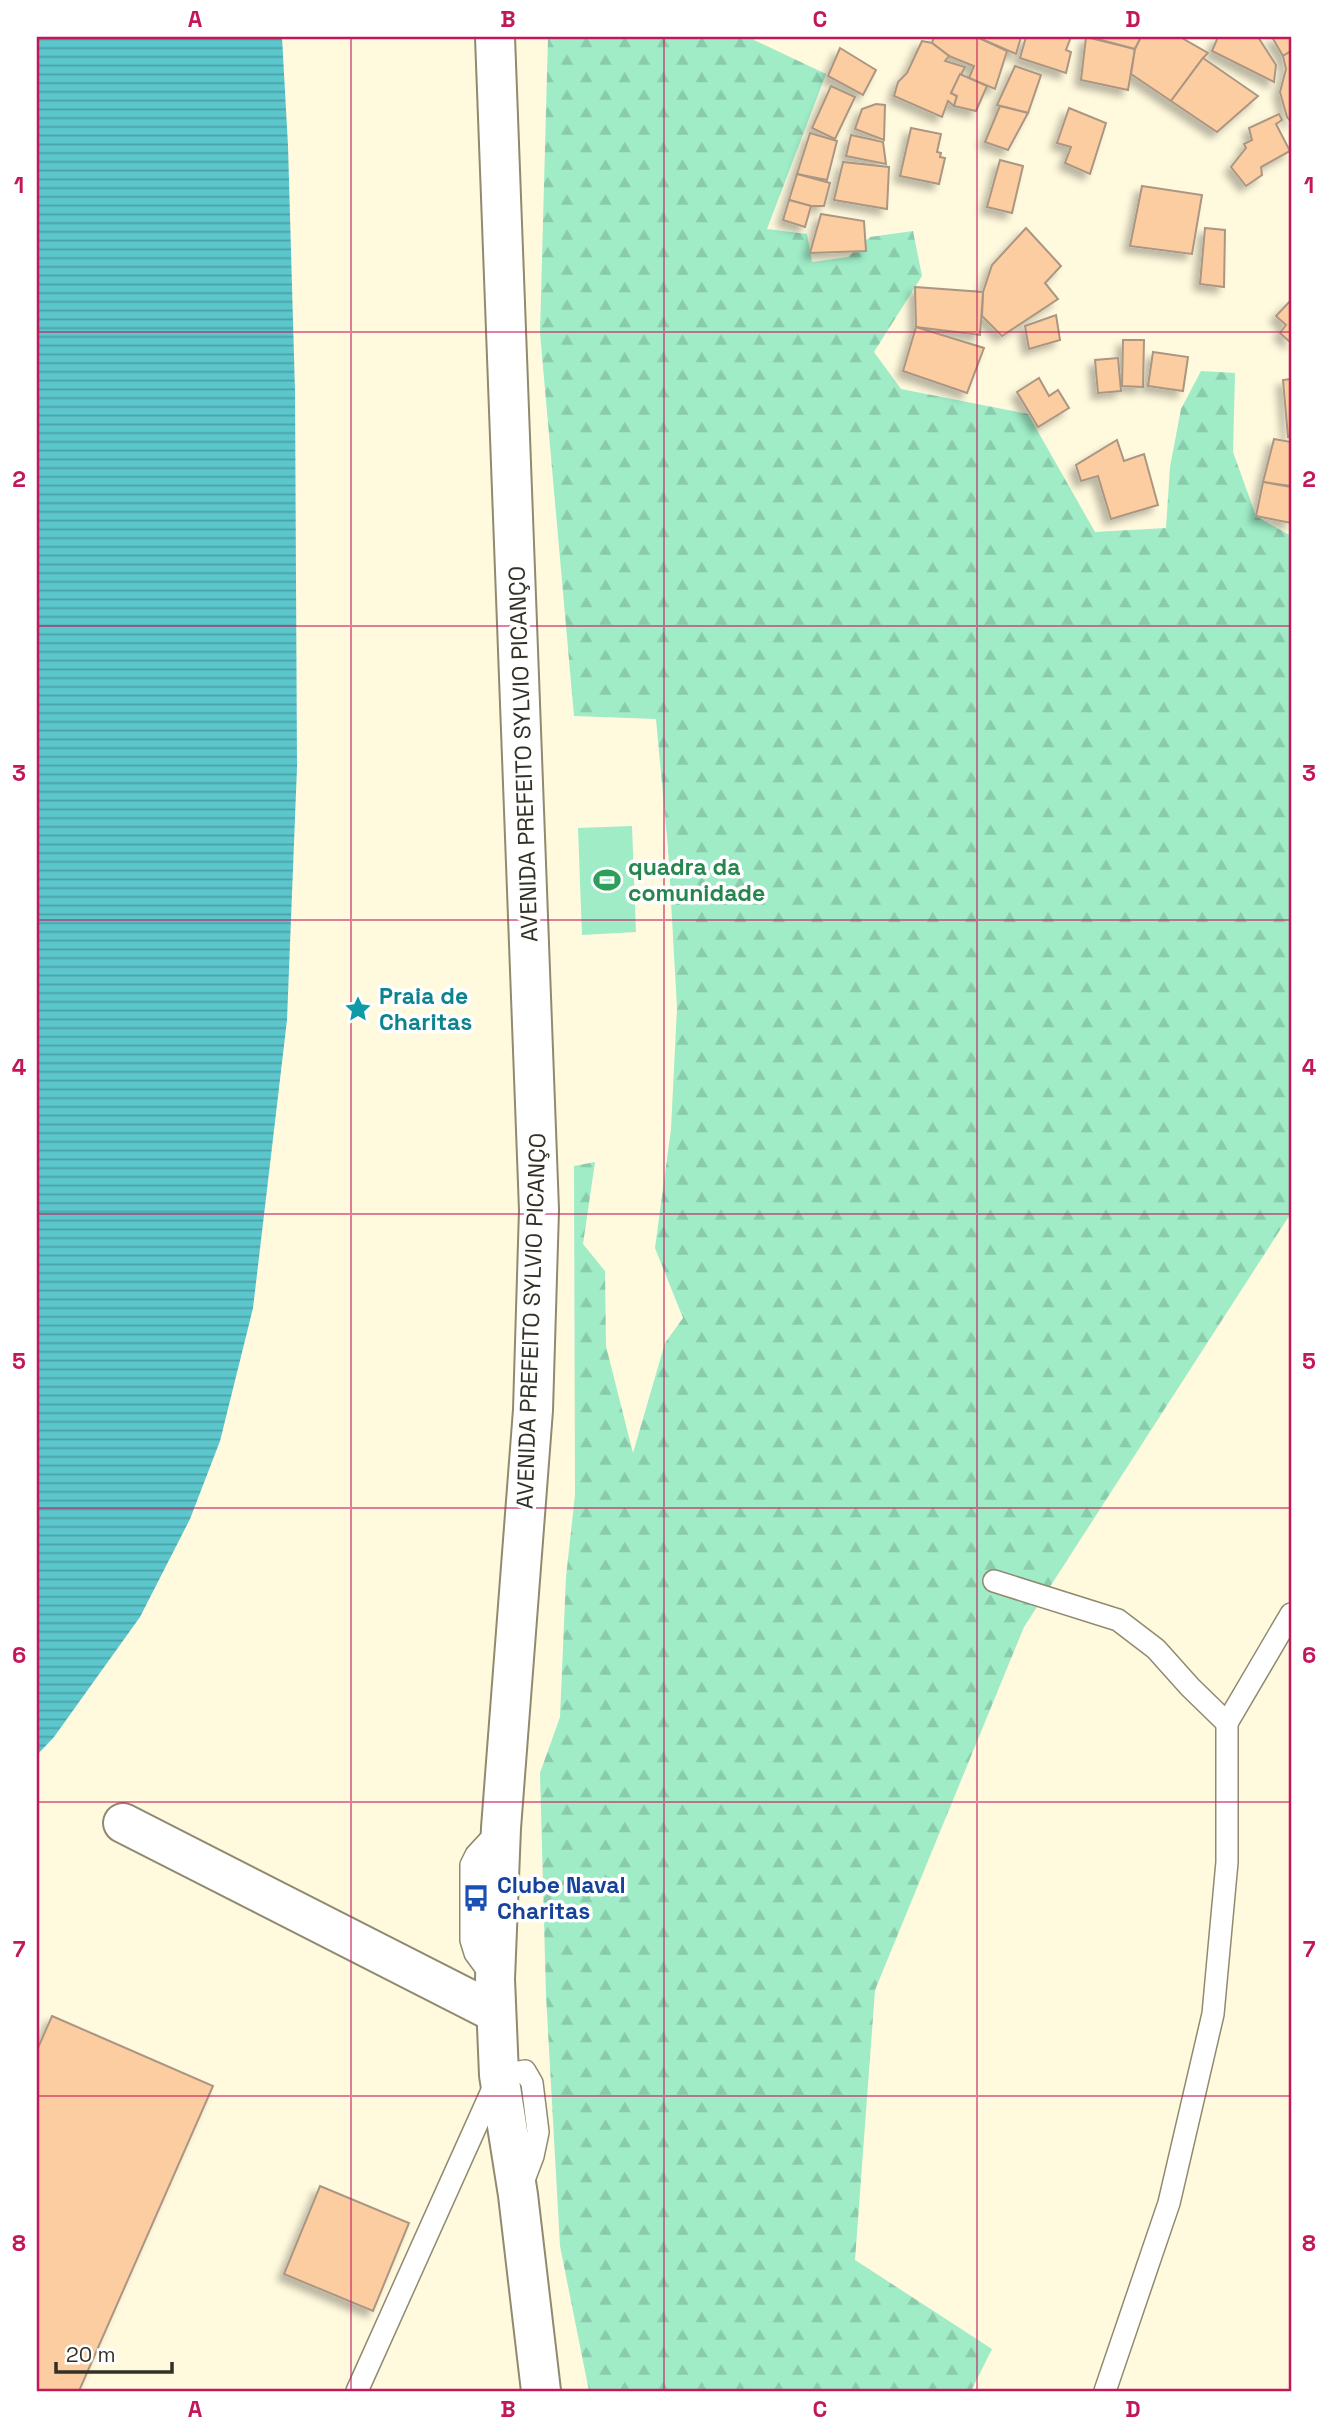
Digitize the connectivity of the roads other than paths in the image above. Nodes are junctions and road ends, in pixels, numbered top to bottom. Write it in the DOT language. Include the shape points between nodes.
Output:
graph roads {
  1 [pos="495,37"];
  2 [pos="994,1581"];
  3 [pos="1291,1614"];
  4 [pos="1227,1723"];
  5 [pos="123,1823"];
  6 [pos="495,1996"];
  7 [pos="499,2075"];
  8 [pos="357,2391"];
  9 [pos="541,2391"];
  10 [pos="1105,2391"];
  1 -- 6 [label="street, AVENIDA PREFEITO SYLVIO PICANÇO" via="539,1210 533,1410 501,1828"];
  2 -- 4 [label="lane" via="1118,1620 1156,1648"];
  3 -- 4 [label="lane"];
  4 -- 10 [label="lane" via="1227,1862 1213,2014 1169,2203"];
  5 -- 6 [label="street"];
  6 -- 7 [label="street, AVENIDA PREFEITO SYLVIO PICANÇO"];
  7 -- 8 [label="lane"];
  7 -- 9 [label="street, AVENIDA PREFEITO SYLVIO PICANÇO"];
}
